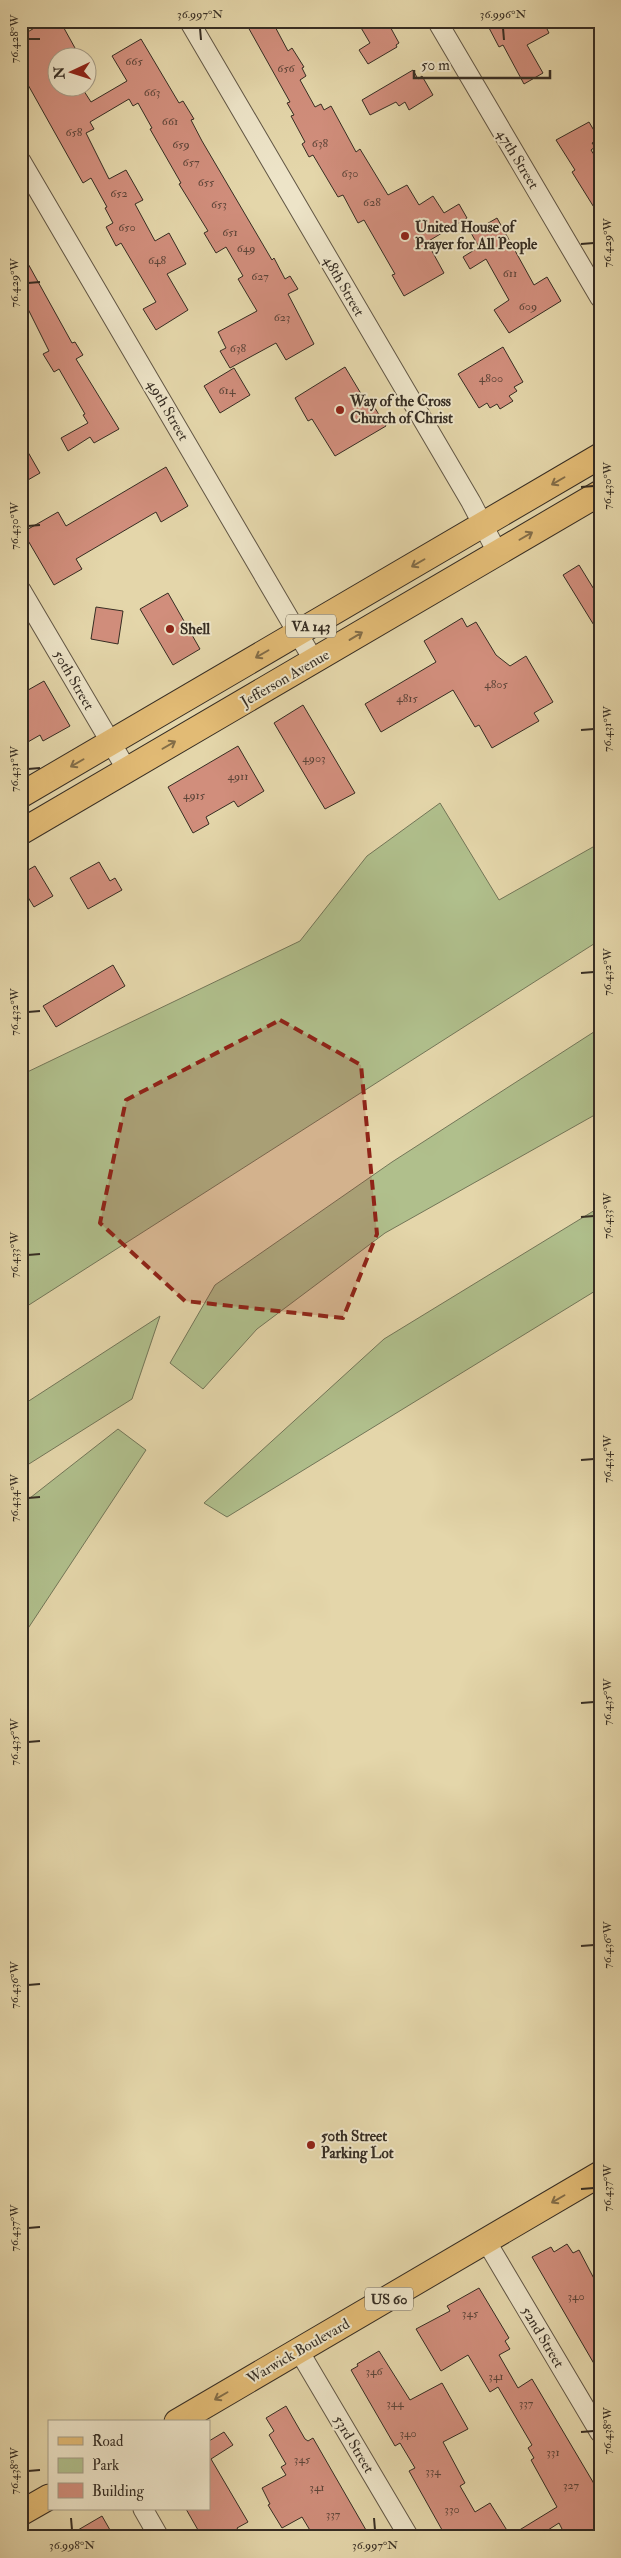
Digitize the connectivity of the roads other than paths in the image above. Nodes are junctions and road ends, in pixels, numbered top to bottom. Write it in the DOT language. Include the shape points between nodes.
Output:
graph roads {
  1 [pos="189,21"];
  2 [pos="436,21"];
  3 [pos="21,161"];
  4 [pos="600,298"];
  5 [pos="600,456"];
  6 [pos="600,492"];
  7 [pos="483,525"];
  8 [pos="497,552"];
  9 [pos="21,590"];
  10 [pos="298,634"];
  11 [pos="314,661"];
  12 [pos="111,743"];
  13 [pos="127,770"];
  14 [pos="21,795"];
  15 [pos="21,832"];
  16 [pos="600,2174"];
  17 [pos="486,2241"];
  18 [pos="299,2351"];
  19 [pos="180,2420"];
  20 [pos="600,2433"];
  21 [pos="48,2498"];
  22 [pos="143,2510"];
  23 [pos="21,2513"];
  24 [pos="159,2537"];
  25 [pos="409,2537"];
  1 -- 7 [label="street, 48th Street"];
  2 -- 4 [label="street, 47th Street"];
  3 -- 10 [label="street, 49th Street"];
  5 -- 7 [label="main road, VA 143, one-way"];
  8 -- 6 [label="main road, Jefferson Avenue / VA 143, one-way"];
  7 -- 8 [label="street, 48th Street"];
  7 -- 10 [label="main road, VA 143, one-way"];
  11 -- 8 [label="main road, Jefferson Avenue / VA 143, one-way"];
  9 -- 12 [label="street, 50th Street"];
  10 -- 11 [label="street, 49th Street"];
  10 -- 12 [label="main road, VA 143, one-way"];
  13 -- 11 [label="main road, Jefferson Avenue / VA 143, one-way"];
  12 -- 13 [label="street, 50th Street"];
  12 -- 14 [label="main road, VA 143, one-way"];
  13 -- 15 [label="main road, Jefferson Avenue / VA 143"];
  16 -- 17 [label="main road, Warwick Boulevard / US 60, one-way"];
  17 -- 18 [label="main road, Warwick Boulevard / US 60"];
  17 -- 20 [label="street, 52nd Street"];
  18 -- 19 [label="main road, Warwick Boulevard / US 60, one-way"];
  18 -- 25 [label="street, 53rd Street"];
  21 -- 23 [label="main road"];
  22 -- 24 [label="street"];
}
